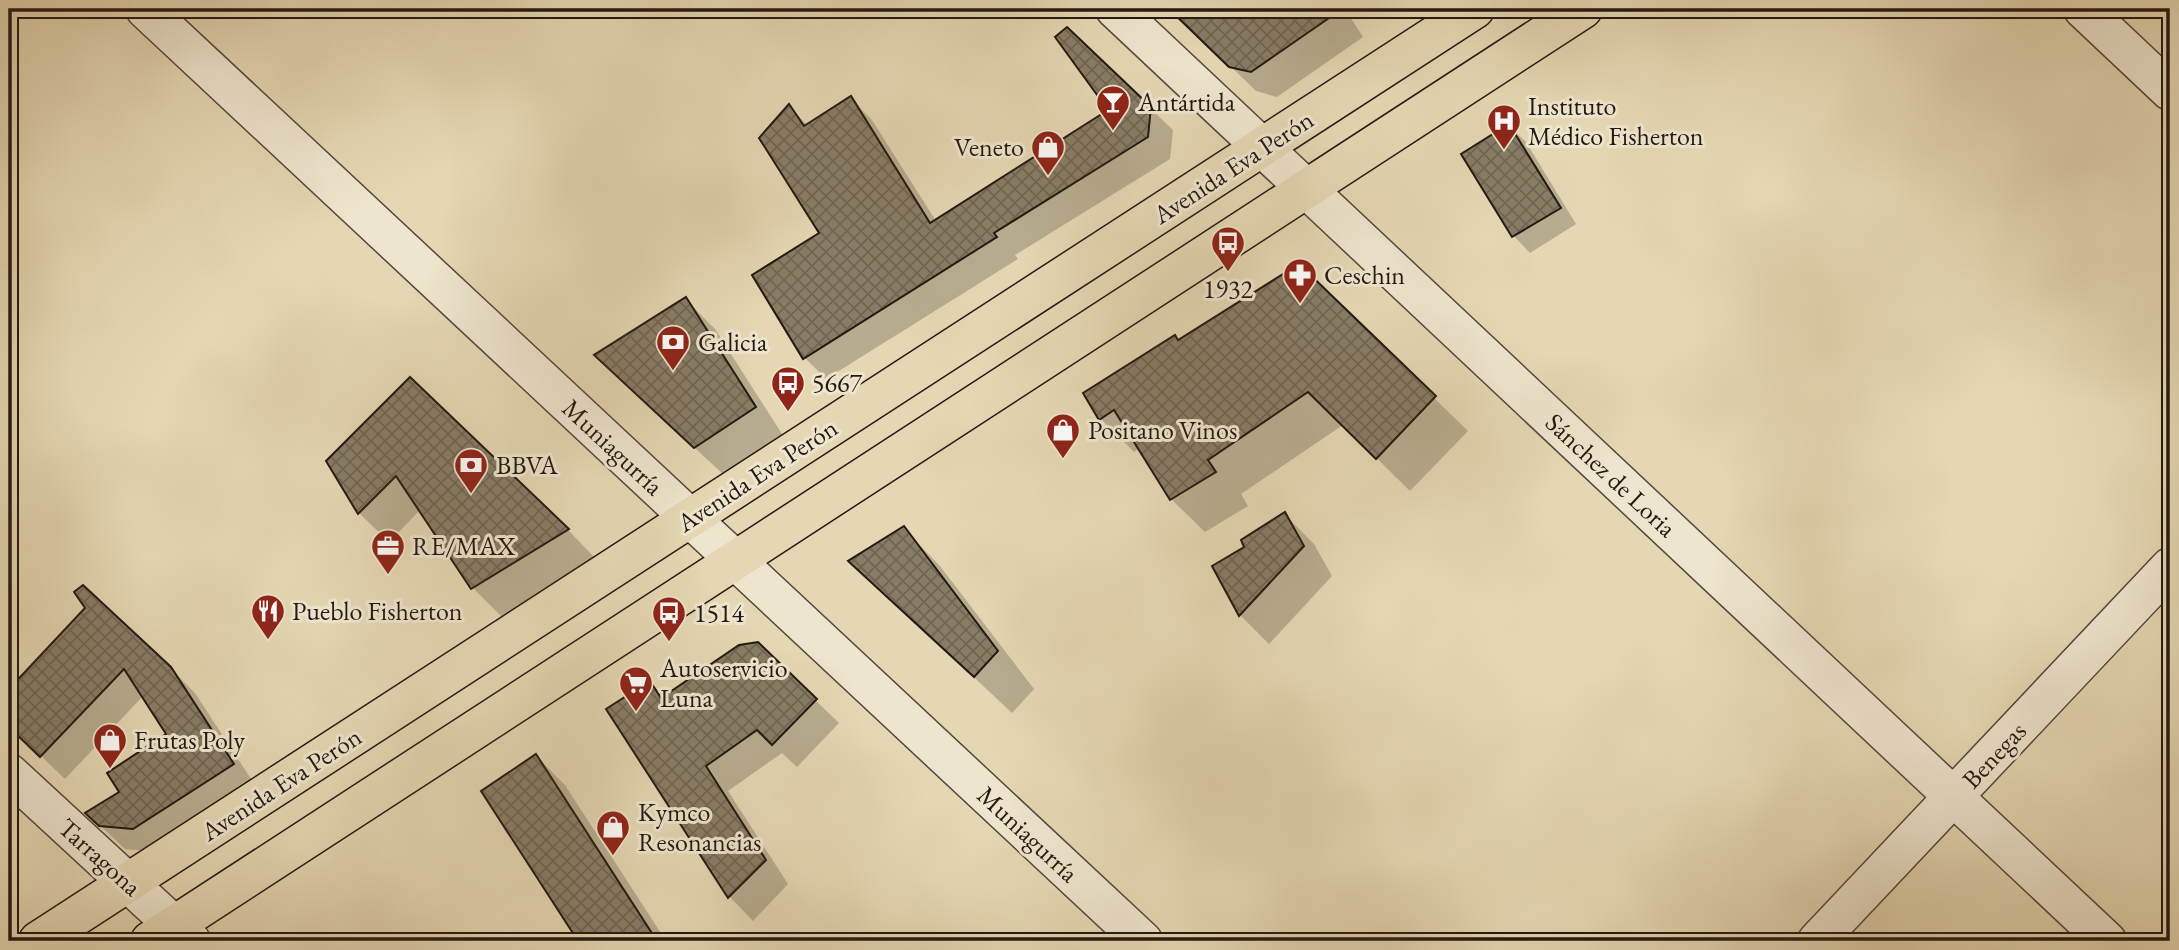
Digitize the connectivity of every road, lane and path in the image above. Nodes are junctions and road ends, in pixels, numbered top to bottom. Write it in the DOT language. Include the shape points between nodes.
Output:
graph roads {
  1 [pos="145,9"];
  2 [pos="1115,9"];
  3 [pos="1475,9"];
  4 [pos="1583,9"];
  5 [pos="2083,9"];
  6 [pos="2170,91"];
  7 [pos="1261,148"];
  8 [pos="1306,190"];
  9 [pos="689,518"];
  10 [pos="734,561"];
  11 [pos="2170,568"];
  12 [pos="9,773"];
  13 [pos="1955,797"];
  14 [pos="129,883"];
  15 [pos="172,936"];
  16 [pos="38,941"];
  17 [pos="1143,941"];
  18 [pos="1817,941"];
  19 [pos="2107,941"];
  1 -- 9 [label="street, Muniagurría"];
  2 -- 7 [label="street, Sánchez de Loria"];
  3 -- 7 [label="main road, Avenida Eva Perón"];
  4 -- 8 [label="main road"];
  5 -- 6 [label="street"];
  7 -- 8 [label="street, Sánchez de Loria"];
  7 -- 9 [label="main road, Avenida Eva Perón"];
  8 -- 10 [label="main road"];
  8 -- 13 [label="street, Sánchez de Loria"];
  9 -- 10 [label="street, Muniagurría"];
  9 -- 14 [label="main road, Avenida Eva Perón"];
  10 -- 15 [label="main road"];
  10 -- 17 [label="street, Muniagurría"];
  11 -- 13 [label="street, Benegas"];
  12 -- 14 [label="street, Tarragona"];
  13 -- 18 [label="street, Benegas"];
  13 -- 19 [label="street, Sánchez de Loria"];
  14 -- 15 [label="street, Tarragona"];
  14 -- 16 [label="main road, Avenida Eva Perón"];
}
